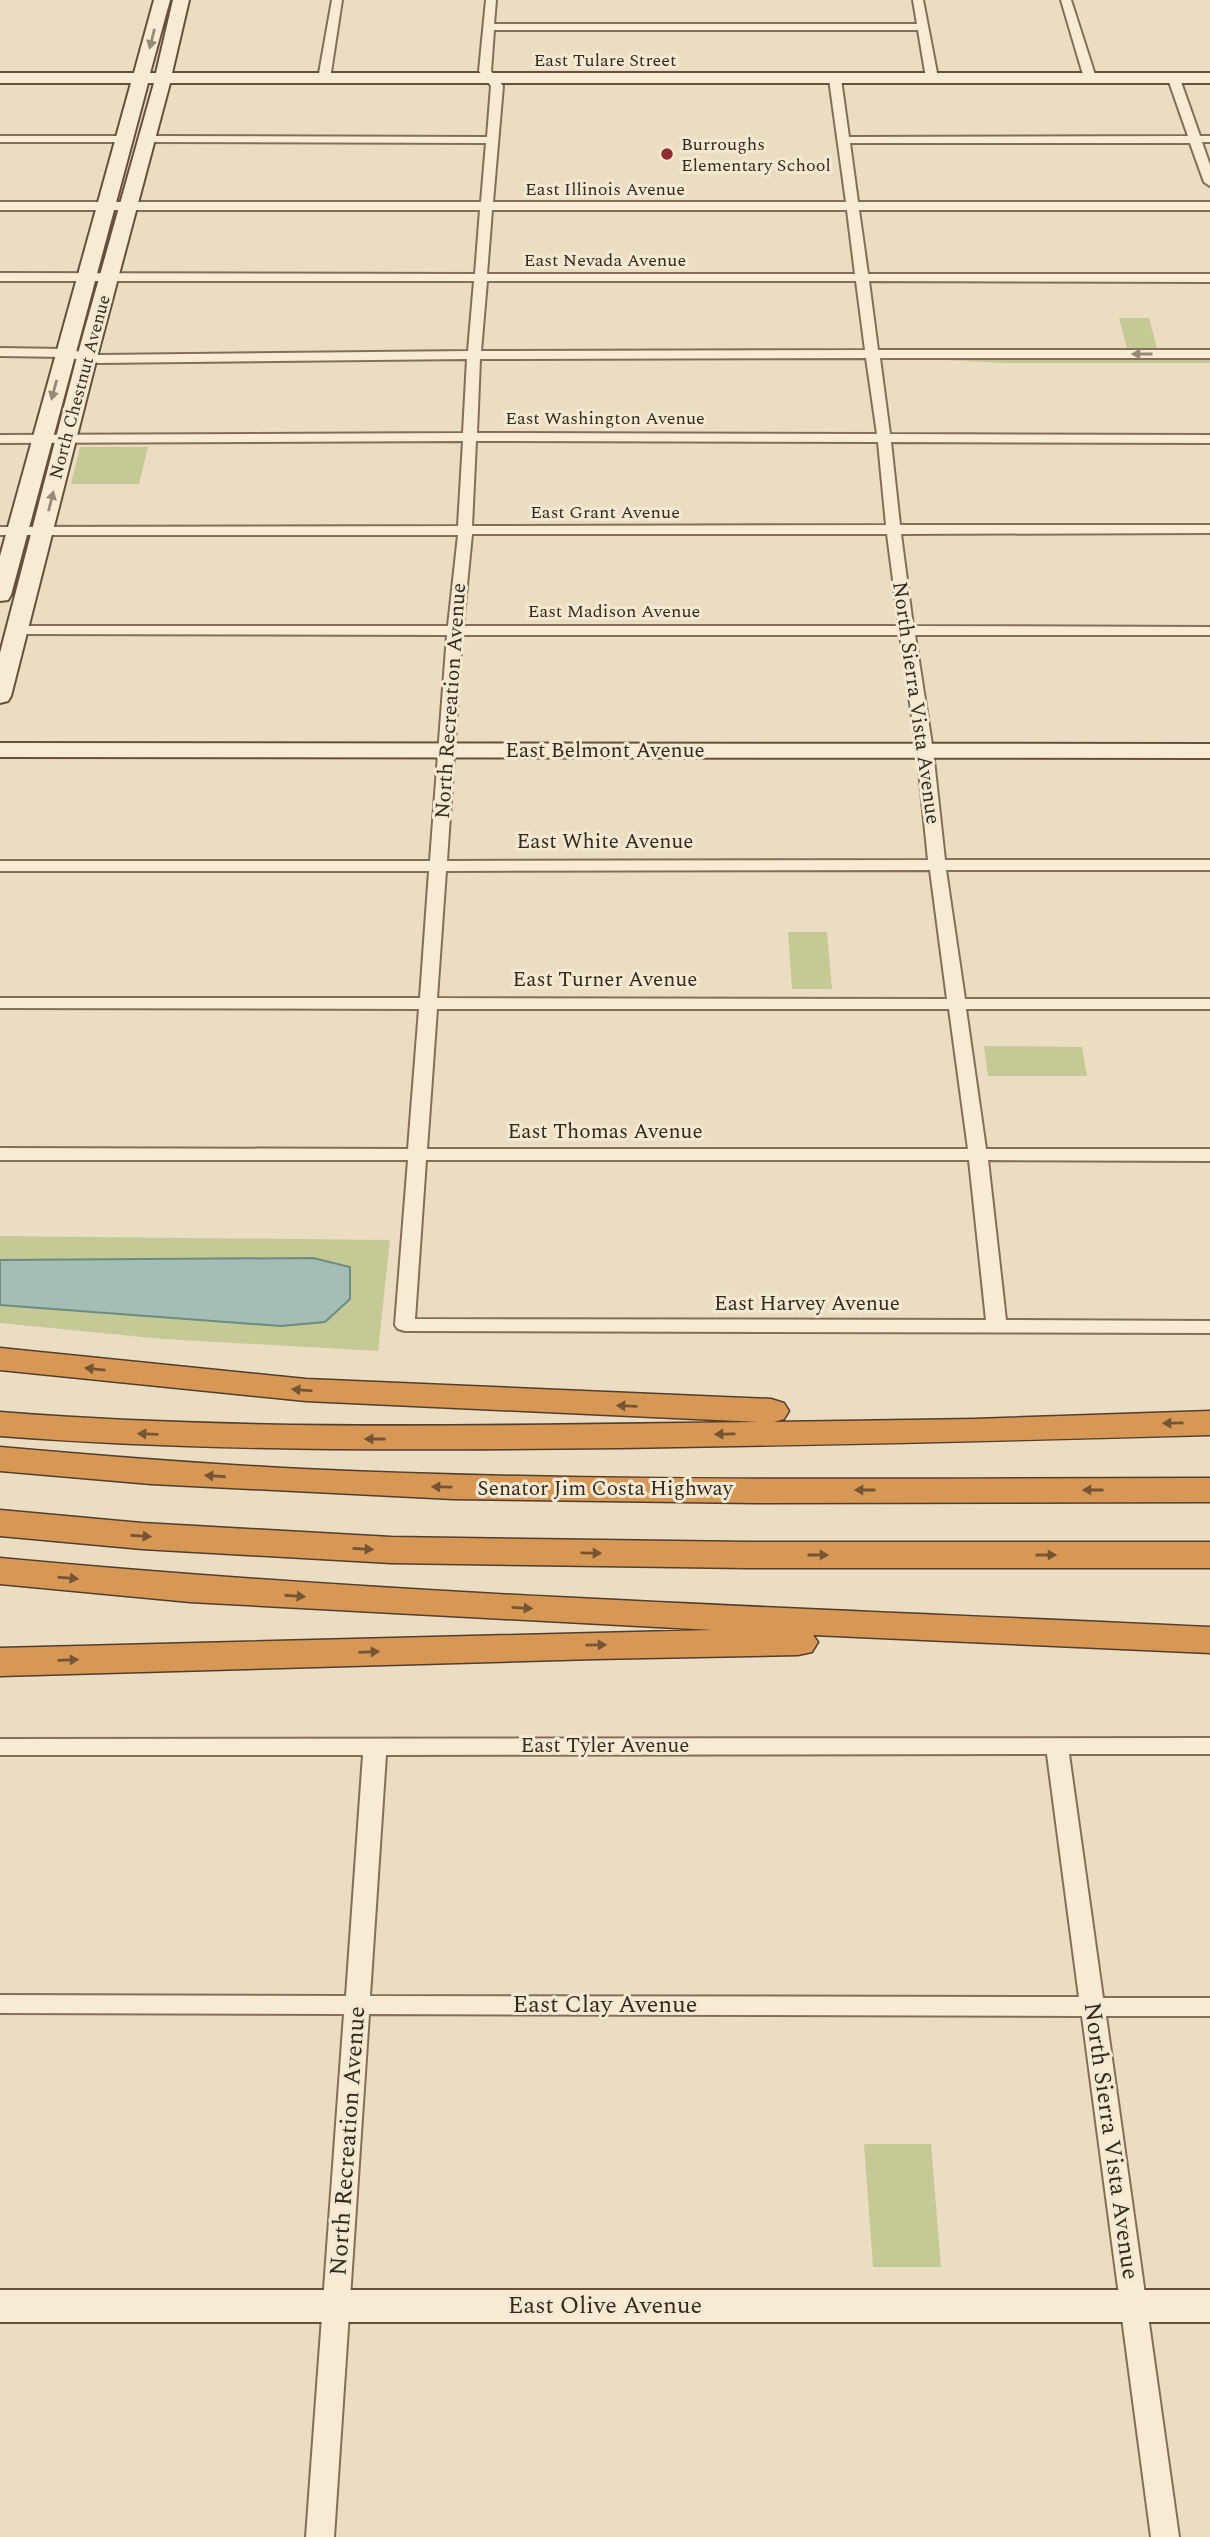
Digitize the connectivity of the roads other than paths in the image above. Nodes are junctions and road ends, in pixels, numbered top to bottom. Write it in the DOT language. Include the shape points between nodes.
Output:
graph roads {
  1 [pos="162,0"];
  2 [pos="181,0"];
  3 [pos="337,0"];
  4 [pos="491,0"];
  5 [pos="918,0"];
  6 [pos="1066,0"];
  7 [pos="488,27"];
  8 [pos="923,27"];
  9 [pos="0,78"];
  10 [pos="142,78"];
  11 [pos="163,78"];
  12 [pos="932,78"];
  13 [pos="1090,78"];
  14 [pos="1210,78"];
  15 [pos="324,79"];
  16 [pos="492,79"];
  17 [pos="835,79"];
  18 [pos="1174,79"];
  19 [pos="0,139"];
  20 [pos="125,139"];
  21 [pos="146,139"];
  22 [pos="1197,139"];
  23 [pos="1210,139"];
  24 [pos="492,140"];
  25 [pos="842,140"];
  26 [pos="138,172"];
  27 [pos="1210,182"];
  28 [pos="0,206"];
  29 [pos="106,206"];
  30 [pos="129,206"];
  31 [pos="488,206"];
  32 [pos="854,206"];
  33 [pos="1210,206"];
  34 [pos="0,277"];
  35 [pos="85,277"];
  36 [pos="109,277"];
  37 [pos="482,277"];
  38 [pos="863,278"];
  39 [pos="1210,278"];
  40 [pos="0,352"];
  41 [pos="64,353"];
  42 [pos="1210,354"];
  43 [pos="474,355"];
  44 [pos="872,355"];
  45 [pos="87,356"];
  46 [pos="1210,367"];
  47 [pos="468,437"];
  48 [pos="0,439"];
  49 [pos="41,439"];
  50 [pos="66,439"];
  51 [pos="884,439"];
  52 [pos="1210,439"];
  53 [pos="1210,529"];
  54 [pos="8,531"];
  55 [pos="43,531"];
  56 [pos="465,531"];
  57 [pos="896,531"];
  58 [pos="0,595"];
  59 [pos="18,630"];
  60 [pos="454,630"];
  61 [pos="906,631"];
  62 [pos="1210,631"];
  63 [pos="0,696"];
  64 [pos="0,736"];
  65 [pos="1210,737"];
  66 [pos="447,743"];
  67 [pos="924,744"];
  68 [pos="0,750"];
  69 [pos="1210,751"];
  70 [pos="937,864"];
  71 [pos="438,865"];
  72 [pos="1210,865"];
  73 [pos="0,866"];
  74 [pos="0,1003"];
  75 [pos="428,1003"];
  76 [pos="956,1003"];
  77 [pos="1210,1004"];
  78 [pos="0,1154"];
  79 [pos="418,1154"];
  80 [pos="978,1155"];
  81 [pos="1210,1156"];
  82 [pos="405,1325"];
  83 [pos="997,1327"];
  84 [pos="1210,1327"];
  85 [pos="0,1359"];
  86 [pos="1210,1423"];
  87 [pos="0,1424"];
  88 [pos="1136,1424"];
  89 [pos="0,1459"];
  90 [pos="1210,1488"];
  91 [pos="0,1523"];
  92 [pos="1210,1555"];
  93 [pos="1,1571"];
  94 [pos="1210,1640"];
  95 [pos="1210,1652"];
  96 [pos="0,1662"];
  97 [pos="375,1746"];
  98 [pos="1058,1746"];
  99 [pos="1210,1746"];
  100 [pos="0,1747"];
  101 [pos="0,2004"];
  102 [pos="357,2005"];
  103 [pos="1093,2006"];
  104 [pos="1210,2007"];
  105 [pos="0,2306"];
  106 [pos="336,2306"];
  107 [pos="1134,2306"];
  108 [pos="1210,2306"];
  109 [pos="320,2537"];
  110 [pos="1165,2537"];
  1 -- 10 [label="main road, North Chestnut Avenue, one-way"];
  2 -- 11 [label="main road, North Chestnut Avenue"];
  3 -- 15 [label="street"];
  4 -- 7 [label="street, North Recreation Avenue"];
  5 -- 8 [label="street"];
  6 -- 13 [label="street"];
  7 -- 8 [label="street"];
  7 -- 16 [label="street, North Recreation Avenue" via="485,71"];
  8 -- 12 [label="street"];
  9 -- 10 [label="main road, East Tulare Street"];
  10 -- 11 [label="main road, East Tulare Street"];
  10 -- 20 [label="main road, North Chestnut Avenue"];
  11 -- 15 [label="main road, East Tulare Street"];
  11 -- 21 [label="main road, North Chestnut Avenue"];
  12 -- 13 [label="main road, East Tulare Street"];
  12 -- 17 [label="main road, East Tulare Street"];
  13 -- 18 [label="main road, East Tulare Street"];
  14 -- 18 [label="main road, East Tulare Street"];
  15 -- 16 [label="main road, East Tulare Street"];
  16 -- 17 [label="main road, East Tulare Street"];
  16 -- 24 [label="street, North Recreation Avenue" via="497,86"];
  17 -- 25 [label="street, North Sierra Vista Avenue"];
  18 -- 22 [label="street"];
  19 -- 20 [label="street"];
  20 -- 26 [label="main road" via="134,142 130,163"];
  20 -- 29 [label="main road, North Chestnut Avenue"];
  21 -- 24 [label="street"];
  21 -- 26 [label="main road, North Chestnut Avenue"];
  22 -- 23 [label="street"];
  22 -- 25 [label="street"];
  22 -- 27 [label="street"];
  24 -- 31 [label="street, North Recreation Avenue"];
  25 -- 32 [label="street, North Sierra Vista Avenue"];
  26 -- 30 [label="main road, North Chestnut Avenue"];
  28 -- 29 [label="street, East Illinois Avenue"];
  29 -- 30 [label="street, East Illinois Avenue"];
  29 -- 35 [label="main road, North Chestnut Avenue"];
  30 -- 31 [label="street, East Illinois Avenue"];
  30 -- 36 [label="main road, North Chestnut Avenue"];
  31 -- 32 [label="street, East Illinois Avenue"];
  31 -- 37 [label="street, North Recreation Avenue"];
  32 -- 33 [label="street, East Illinois Avenue"];
  32 -- 38 [label="street, North Sierra Vista Avenue"];
  34 -- 35 [label="street, East Nevada Avenue"];
  35 -- 36 [label="street, East Nevada Avenue"];
  35 -- 41 [label="main road, North Chestnut Avenue"];
  36 -- 37 [label="street, East Nevada Avenue"];
  36 -- 45 [label="main road, North Chestnut Avenue"];
  37 -- 38 [label="street, East Nevada Avenue"];
  37 -- 43 [label="street, North Recreation Avenue"];
  38 -- 39 [label="street, East Nevada Avenue"];
  38 -- 44 [label="street, North Sierra Vista Avenue"];
  40 -- 41 [label="street"];
  41 -- 45 [label="street"];
  41 -- 49 [label="main road, North Chestnut Avenue, one-way"];
  42 -- 44 [label="street, one-way"];
  43 -- 44 [label="street"];
  43 -- 45 [label="street"];
  43 -- 47 [label="street, North Recreation Avenue"];
  44 -- 46 [label="street" via="913,363"];
  44 -- 51 [label="street, North Sierra Vista Avenue"];
  45 -- 50 [label="main road, North Chestnut Avenue"];
  47 -- 50 [label="street, East Washington Avenue"];
  47 -- 51 [label="street, East Washington Avenue"];
  47 -- 56 [label="street, North Recreation Avenue"];
  48 -- 49 [label="street, East Washington Avenue"];
  49 -- 50 [label="street, East Washington Avenue"];
  49 -- 54 [label="main road, North Chestnut Avenue"];
  55 -- 50 [label="main road, North Chestnut Avenue, one-way"];
  51 -- 52 [label="street, East Washington Avenue"];
  51 -- 57 [label="street, North Sierra Vista Avenue"];
  53 -- 57 [label="street, East Grant Avenue"];
  54 -- 55 [label="street, East Grant Avenue"];
  54 -- 58 [label="main road, North Chestnut Avenue"];
  55 -- 56 [label="street, East Grant Avenue"];
  55 -- 59 [label="main road, North Chestnut Avenue"];
  56 -- 57 [label="street, East Grant Avenue"];
  56 -- 60 [label="street, North Recreation Avenue"];
  57 -- 61 [label="street, North Sierra Vista Avenue"];
  59 -- 60 [label="street, East Madison Avenue"];
  59 -- 63 [label="main road, North Chestnut Avenue"];
  60 -- 61 [label="street, East Madison Avenue"];
  60 -- 66 [label="street, North Recreation Avenue"];
  61 -- 62 [label="street, East Madison Avenue"];
  61 -- 67 [label="street, North Sierra Vista Avenue"];
  64 -- 66 [label="main road, East Belmont Avenue"];
  65 -- 67 [label="main road, East Belmont Avenue"];
  66 -- 67 [label="main road, East Belmont Avenue"];
  66 -- 68 [label="main road, East Belmont Avenue"];
  66 -- 71 [label="street, North Recreation Avenue"];
  67 -- 69 [label="main road, East Belmont Avenue"];
  67 -- 70 [label="street, North Sierra Vista Avenue"];
  70 -- 71 [label="street, East White Avenue"];
  70 -- 72 [label="street, East White Avenue"];
  70 -- 76 [label="street, North Sierra Vista Avenue"];
  71 -- 73 [label="street, East White Avenue"];
  71 -- 75 [label="street, North Recreation Avenue"];
  74 -- 75 [label="street, East Turner Avenue"];
  75 -- 76 [label="street, East Turner Avenue"];
  75 -- 79 [label="street, North Recreation Avenue"];
  76 -- 77 [label="street, East Turner Avenue"];
  76 -- 80 [label="street, North Sierra Vista Avenue"];
  78 -- 79 [label="street, East Thomas Avenue"];
  79 -- 80 [label="street, East Thomas Avenue"];
  79 -- 82 [label="street, North Recreation Avenue"];
  80 -- 81 [label="street, East Thomas Avenue"];
  80 -- 83 [label="street, North Sierra Vista Avenue"];
  82 -- 83 [label="street, East Harvey Avenue"];
  83 -- 84 [label="street, East Harvey Avenue"];
  88 -- 85 [label="highway, one-way" via="447,1399 293,1389"];
  86 -- 88 [label="highway, one-way"];
  88 -- 87 [label="highway, one-way" via="975,1431 373,1439 169,1435"];
  90 -- 89 [label="highway, Senator Jim Costa Highway, one-way" via="433,1487"];
  91 -- 92 [label="highway, one-way" via="391,1550"];
  93 -- 94 [label="highway, one-way" via="386,1601"];
  96 -- 95 [label="highway, one-way" via="796,1642"];
  97 -- 98 [label="street, East Tyler Avenue"];
  97 -- 100 [label="street, East Tyler Avenue"];
  97 -- 102 [label="street, North Recreation Avenue"];
  98 -- 99 [label="street, East Tyler Avenue"];
  98 -- 103 [label="street, North Sierra Vista Avenue"];
  101 -- 102 [label="street, East Clay Avenue"];
  102 -- 103 [label="street, East Clay Avenue"];
  102 -- 106 [label="street, North Recreation Avenue"];
  103 -- 104 [label="street, East Clay Avenue"];
  103 -- 107 [label="street, North Sierra Vista Avenue"];
  105 -- 106 [label="main road, East Olive Avenue"];
  106 -- 107 [label="main road, East Olive Avenue"];
  106 -- 109 [label="street, North Recreation Avenue"];
  107 -- 108 [label="main road, East Olive Avenue"];
  107 -- 110 [label="street, North Sierra Vista Avenue"];
}
